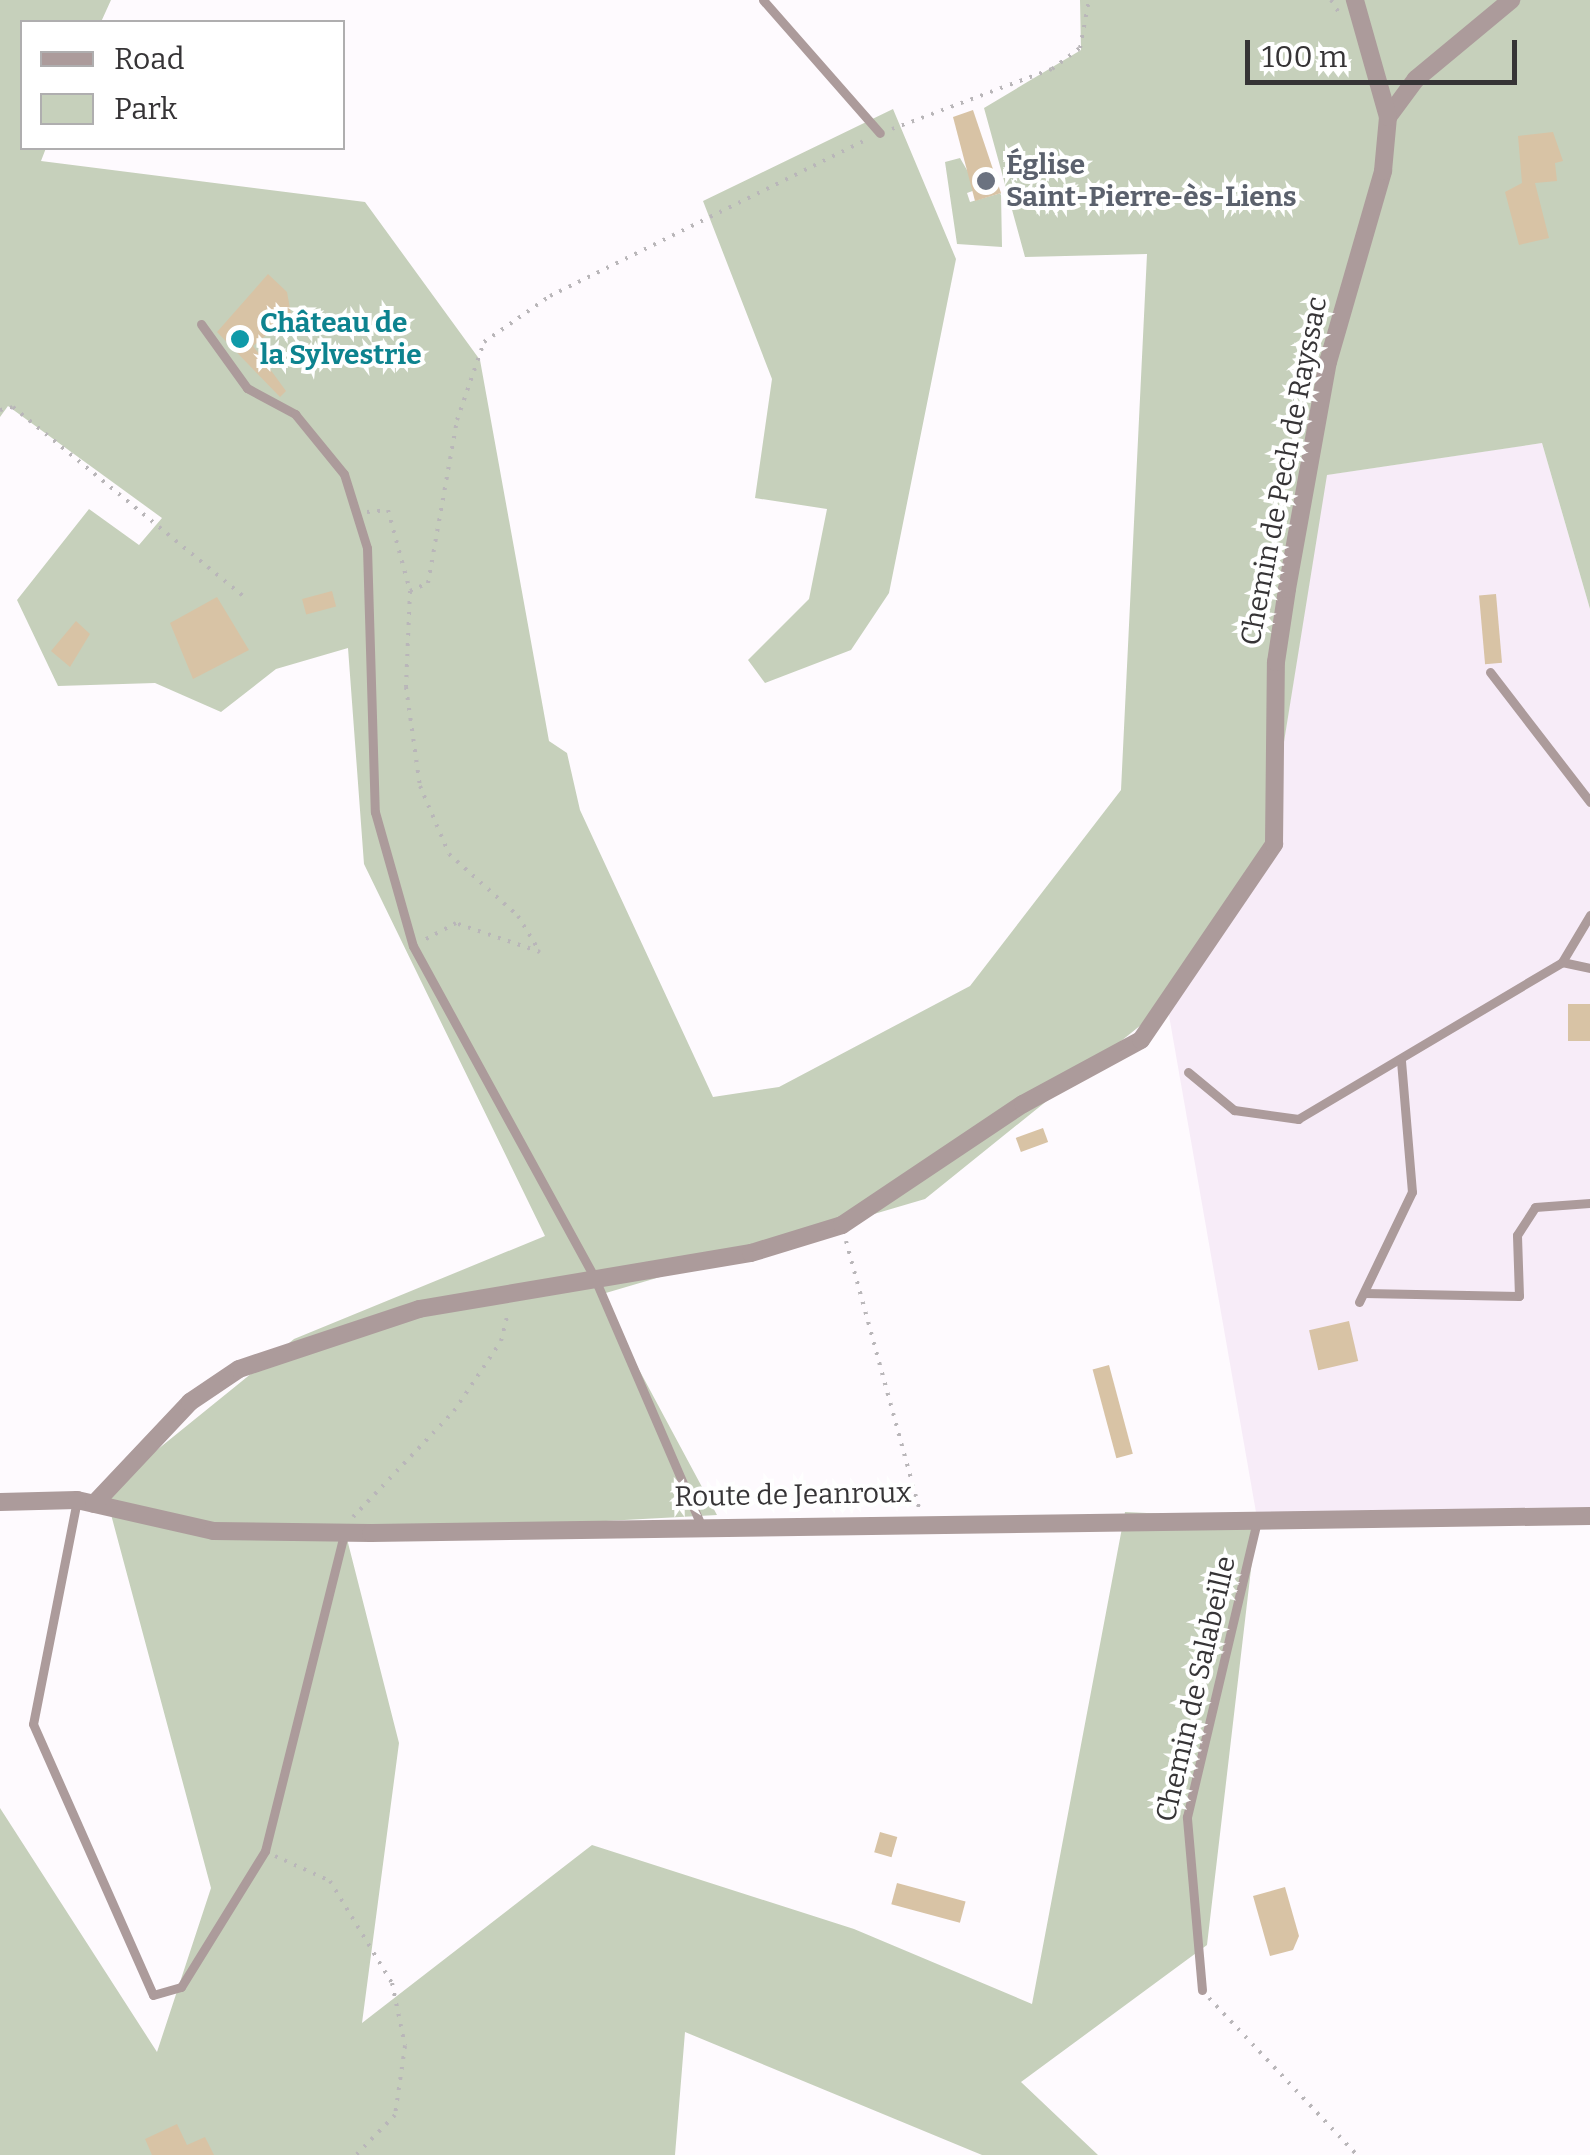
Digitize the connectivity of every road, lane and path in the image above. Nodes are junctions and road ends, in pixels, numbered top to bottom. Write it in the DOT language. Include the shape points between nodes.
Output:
graph roads {
  1 [pos="763,0"];
  2 [pos="1089,0"];
  3 [pos="1355,0"];
  4 [pos="1511,0"];
  5 [pos="1388,117"];
  6 [pos="880,133"];
  7 [pos="201,324"];
  8 [pos="0,410"];
  9 [pos="356,512"];
  10 [pos="410,591"];
  11 [pos="244,596"];
  12 [pos="1490,672"];
  13 [pos="1590,802"];
  14 [pos="1590,915"];
  15 [pos="413,946"];
  16 [pos="1562,962"];
  17 [pos="1590,968"];
  18 [pos="1401,1060"];
  19 [pos="1188,1072"];
  20 [pos="1590,1203"];
  21 [pos="842,1225"];
  22 [pos="595,1278"];
  23 [pos="514,1289"];
  24 [pos="0,1502"];
  25 [pos="85,1502"];
  26 [pos="1590,1516"];
  27 [pos="1258,1518"];
  28 [pos="923,1521"];
  29 [pos="700,1523"];
  30 [pos="344,1533"];
  31 [pos="265,1852"];
  32 [pos="1202,1990"];
  33 [pos="356,2155"];
  34 [pos="1357,2155"];
  1 -- 6 [label="lane"];
  2 -- 6 [label="path" via="1080,48 1052,68"];
  3 -- 5 [label="street"];
  4 -- 5 [label="street" via="1416,79"];
  5 -- 21 [label="street, Chemin de Pech de Rayssac" via="1383,171 1328,362 1287,588 1276,662 1274,844 1264,866 1141,1040 1023,1104"];
  6 -- 10 [label="path" via="566,288 484,342 458,420 428,583"];
  7 -- 9 [label="lane" via="247,388 315,434 344,474"];
  8 -- 11 [label="path" via="13,407"];
  9 -- 10 [label="path" via="388,510"];
  9 -- 15 [label="lane" via="367,548 363,643 376,812"];
  10 -- 15 [label="path" via="406,687 420,786 449,854 518,916 540,952 456,922"];
  12 -- 13 [label="lane"];
  14 -- 16 [label="lane"];
  15 -- 22 [label="lane"];
  16 -- 17 [label="lane"];
  16 -- 18 [label="lane"];
  18 -- 19 [label="lane" via="1277,1123 1234,1110"];
  18 -- 20 [label="lane" via="1412,1192 1362,1297 1520,1296 1517,1234 1535,1208"];
  21 -- 22 [label="street, Chemin de Pech de Rayssac" via="751,1252"];
  21 -- 28 [label="path"];
  22 -- 23 [label="street, Chemin de Pech de Rayssac"];
  22 -- 29 [label="lane"];
  23 -- 25 [label="street, Chemin de Pech de Rayssac" via="419,1309 239,1369 190,1402"];
  23 -- 30 [label="path" via="501,1342 454,1411"];
  24 -- 25 [label="street, Route de Jeanroux"];
  25 -- 30 [label="street, Route de Jeanroux" via="213,1531"];
  25 -- 31 [label="lane" via="32,1724 153,1995 181,1987"];
  26 -- 27 [label="street, Route de Jeanroux"];
  27 -- 28 [label="street, Route de Jeanroux"];
  27 -- 32 [label="lane, Chemin de Salabeille" via="1188,1817"];
  28 -- 29 [label="street, Route de Jeanroux"];
  29 -- 30 [label="street, Route de Jeanroux"];
  30 -- 31 [label="lane"];
  31 -- 33 [label="path" via="330,1881 392,1983 405,2046 395,2115"];
  32 -- 34 [label="path"];
}
